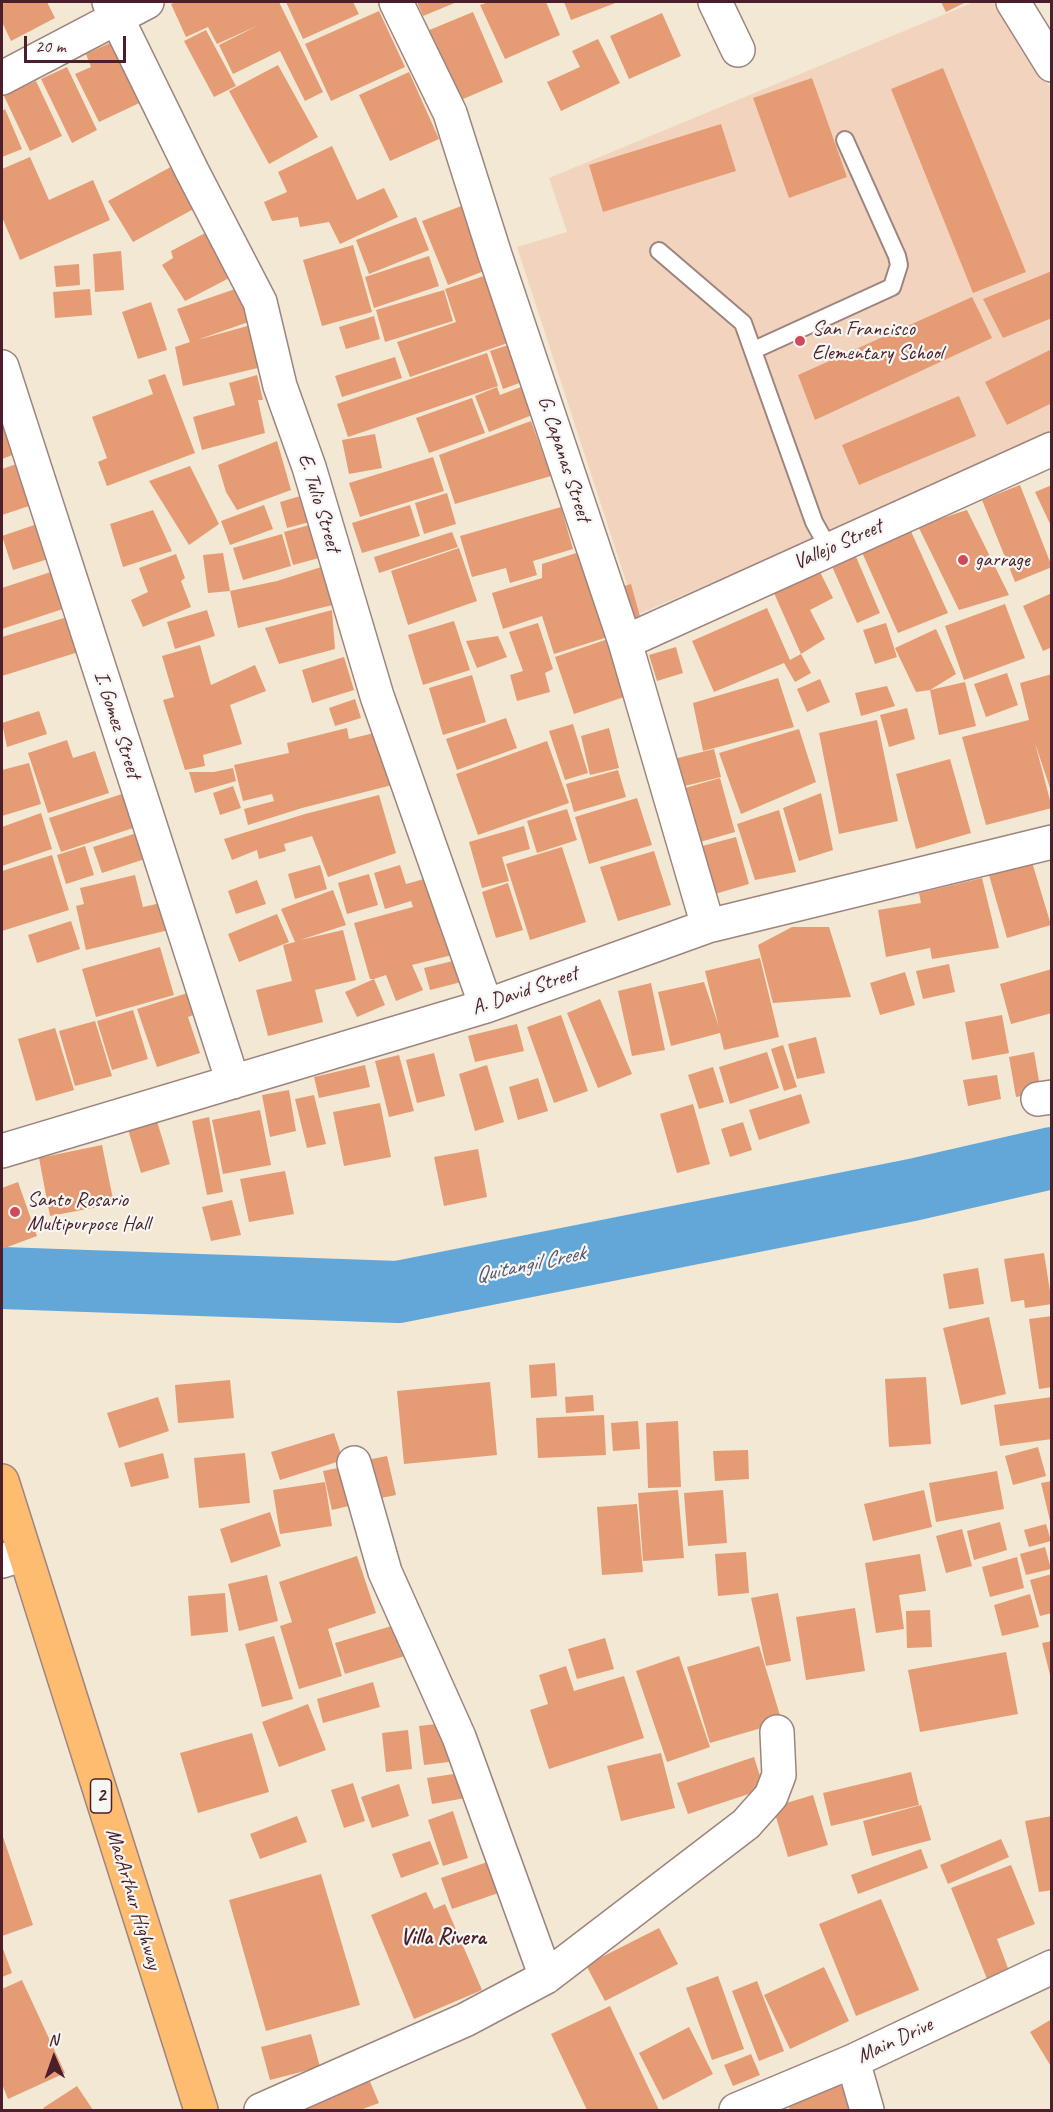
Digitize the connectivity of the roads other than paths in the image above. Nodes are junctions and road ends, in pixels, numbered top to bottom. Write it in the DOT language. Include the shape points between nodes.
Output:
graph roads {
  1 [pos="147,2"];
  2 [pos="396,2"];
  3 [pos="715,2"];
  4 [pos="1012,2"];
  5 [pos="112,10"];
  6 [pos="738,51"];
  7 [pos="1052,65"];
  8 [pos="2,78"];
  9 [pos="845,140"];
  10 [pos="659,251"];
  11 [pos="754,350"];
  12 [pos="2,367"];
  13 [pos="1052,449"];
  14 [pos="829,549"];
  15 [pos="626,642"];
  16 [pos="1052,842"];
  17 [pos="708,926"];
  18 [pos="486,1006"];
  19 [pos="233,1082"];
  20 [pos="2,1150"];
  21 [pos="354,1463"];
  22 [pos="2,1481"];
  23 [pos="13,1557"];
  24 [pos="777,1732"];
  25 [pos="1052,1967"];
  26 [pos="546,1977"];
  27 [pos="853,2061"];
  28 [pos="201,2110"];
  29 [pos="261,2110"];
  30 [pos="735,2110"];
  31 [pos="867,2110"];
  1 -- 5 [label="street"];
  2 -- 15 [label="street, G. Capanas Street" via="450,113"];
  3 -- 6 [label="street"];
  4 -- 7 [label="street"];
  5 -- 8 [label="street"];
  5 -- 18 [label="street, E. Tulio Street" via="260,302 280,386 309,467 377,696"];
  9 -- 11 [label="lane" via="897,256 899,266 892,287"];
  10 -- 11 [label="lane" via="742,323"];
  11 -- 14 [label="lane" via="814,522"];
  12 -- 19 [label="street, I. Gomez Street"];
  13 -- 14 [label="street, Vallejo Street"];
  14 -- 15 [label="street, Vallejo Street"];
  15 -- 17 [label="street, G. Capanas Street"];
  16 -- 17 [label="street, A. David Street"];
  17 -- 18 [label="street, A. David Street"];
  18 -- 19 [label="street, A. David Street"];
  19 -- 20 [label="street, A. David Street"];
  21 -- 26 [label="street" via="384,1572 459,1737"];
  22 -- 23 [label="highway, MacArthur Highway / 2"];
  23 -- 28 [label="highway, MacArthur Highway / 2"];
  24 -- 26 [label="street" via="779,1774 771,1796 746,1824"];
  25 -- 27 [label="street, Main Drive"];
  26 -- 29 [label="street" via="465,2020"];
  27 -- 30 [label="street, Main Drive"];
  27 -- 31 [label="street"];
}
